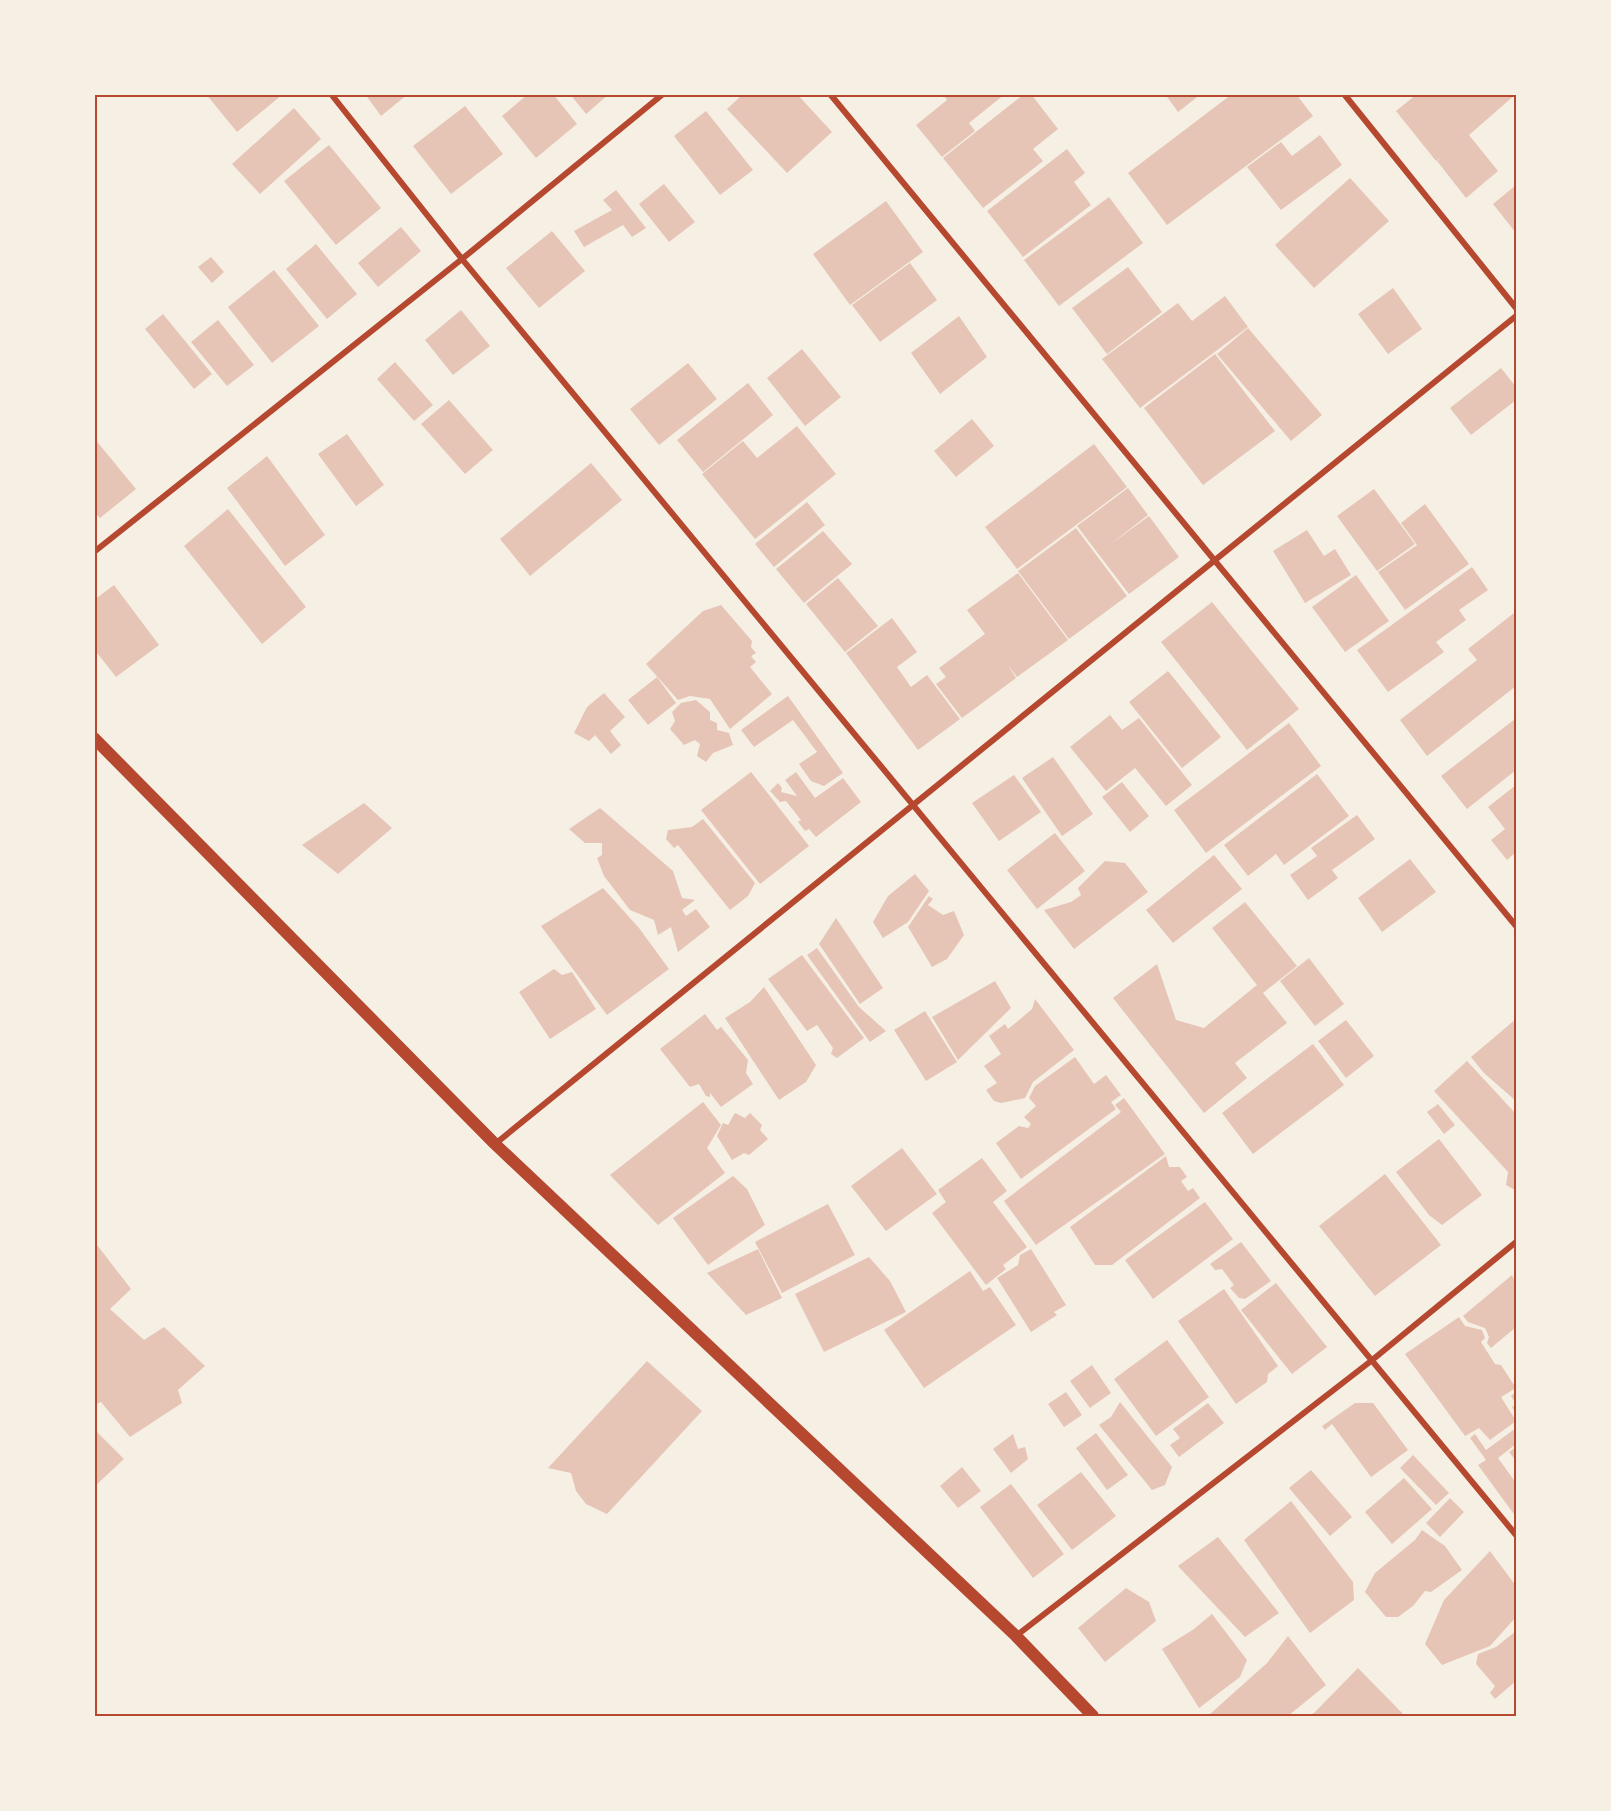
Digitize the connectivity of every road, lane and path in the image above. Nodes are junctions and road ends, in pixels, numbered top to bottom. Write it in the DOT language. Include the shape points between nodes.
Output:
graph roads {
  1 [pos="331,94"];
  2 [pos="663,94"];
  3 [pos="830,94"];
  4 [pos="1344,94"];
  5 [pos="462,259"];
  6 [pos="1516,308"];
  7 [pos="1516,316"];
  8 [pos="94,552"];
  9 [pos="1214,560"];
  10 [pos="94,738"];
  11 [pos="915,805"];
  12 [pos="1516,926"];
  13 [pos="495,1144"];
  14 [pos="1516,1242"];
  15 [pos="1371,1361"];
  16 [pos="1516,1535"];
  17 [pos="1016,1636"];
  18 [pos="1094,1716"];
  1 -- 5 [label="street"];
  2 -- 5 [label="street"];
  3 -- 9 [label="street"];
  4 -- 6 [label="street"];
  5 -- 8 [label="street"];
  5 -- 11 [label="street"];
  7 -- 9 [label="street"];
  9 -- 11 [label="street"];
  9 -- 12 [label="street"];
  10 -- 13 [label="main road"];
  11 -- 13 [label="street"];
  11 -- 15 [label="street"];
  13 -- 17 [label="main road"];
  14 -- 15 [label="street"];
  15 -- 16 [label="street"];
  15 -- 17 [label="street"];
  17 -- 18 [label="main road"];
}
